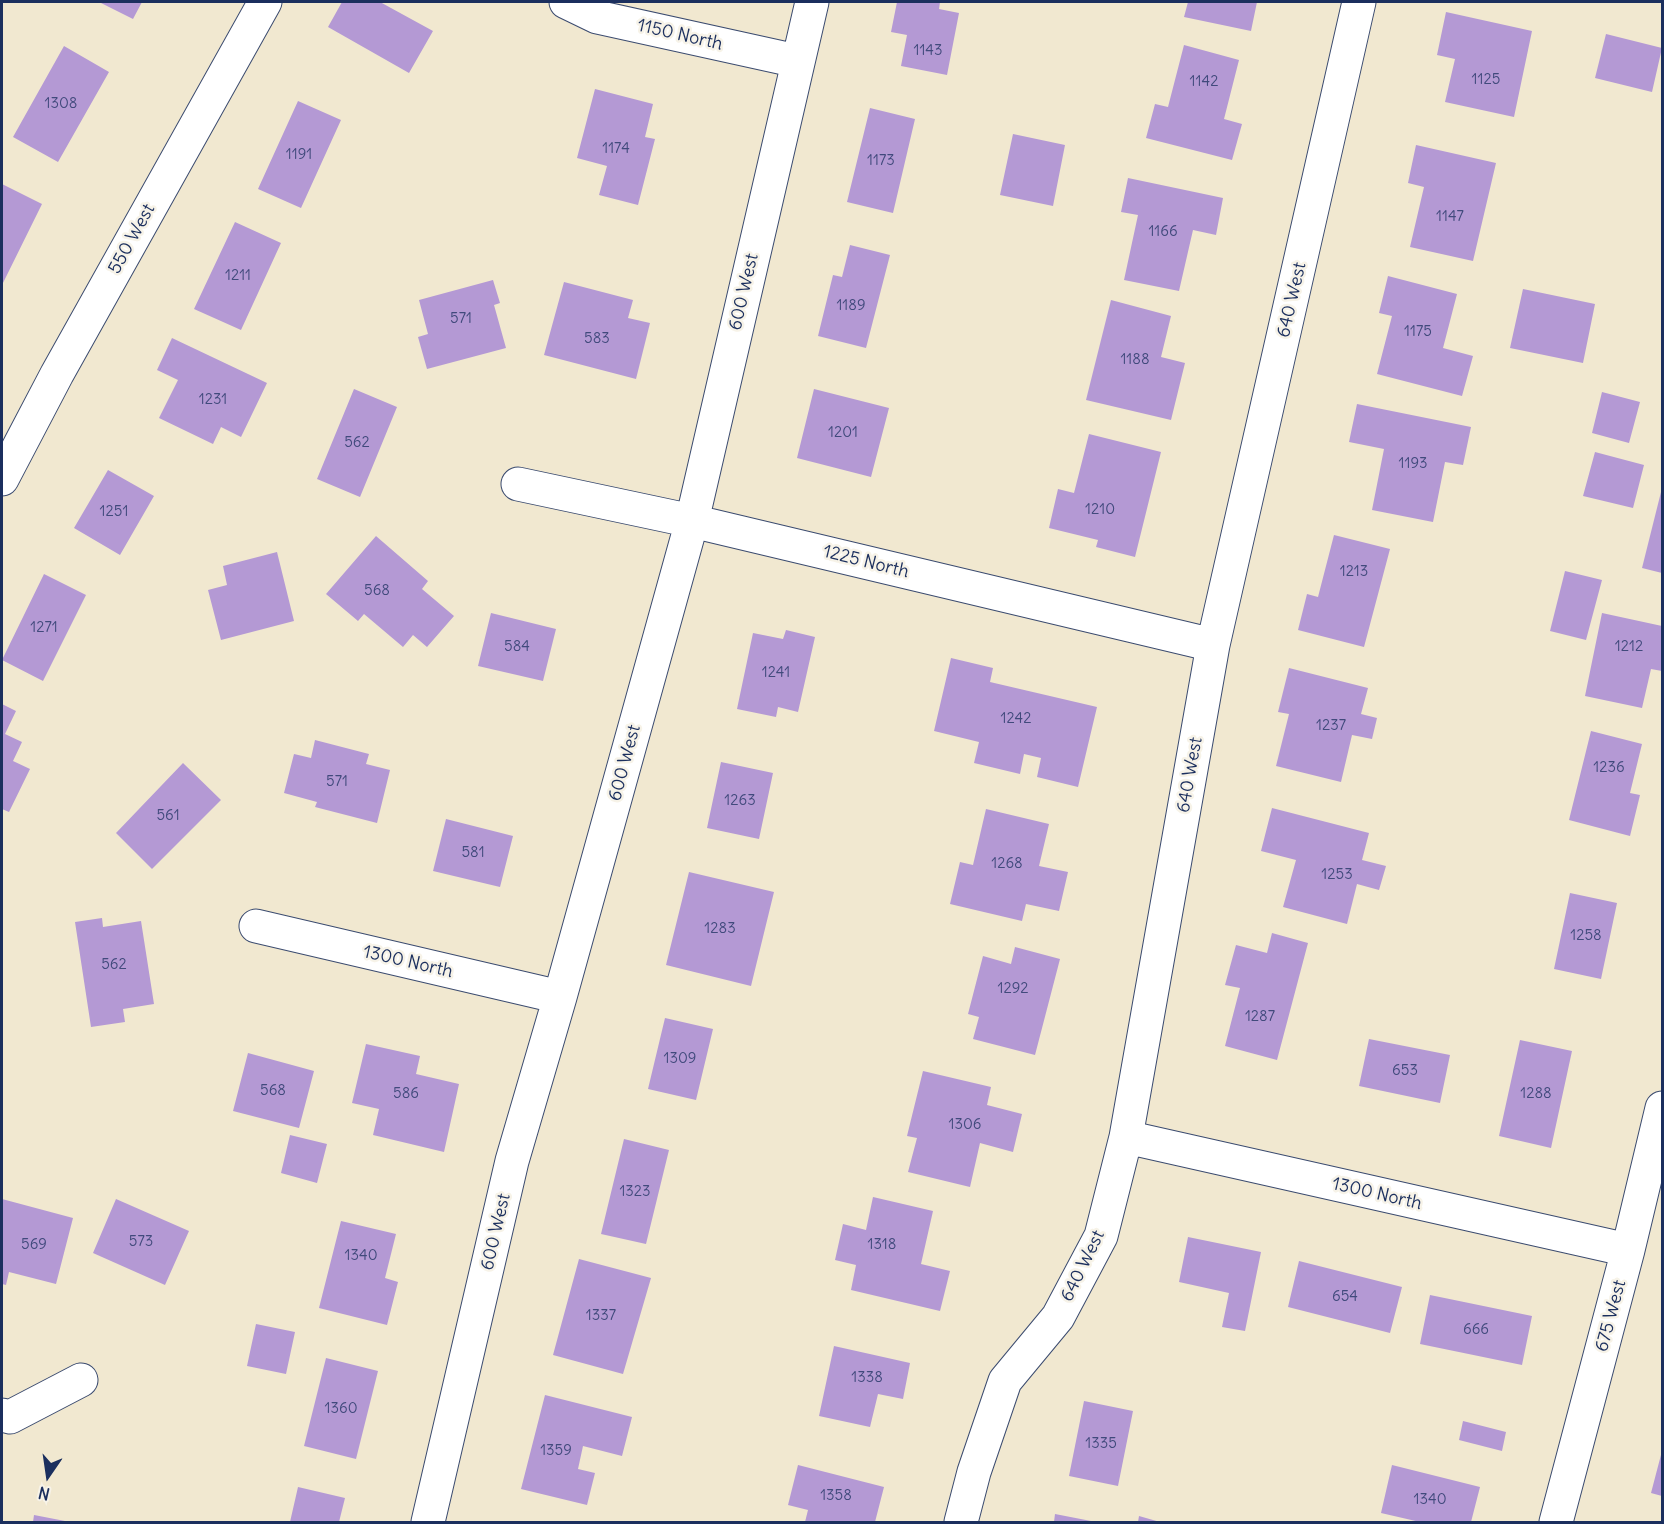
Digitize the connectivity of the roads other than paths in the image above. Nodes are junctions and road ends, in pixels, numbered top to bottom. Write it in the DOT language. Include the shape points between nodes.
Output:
graph roads {
  1 [pos="265,2"];
  2 [pos="566,2"];
  3 [pos="812,2"];
  4 [pos="1359,2"];
  5 [pos="797,61"];
  6 [pos="2,479"];
  7 [pos="518,484"];
  8 [pos="692,520"];
  9 [pos="1213,645"];
  10 [pos="256,926"];
  11 [pos="560,997"];
  12 [pos="1662,1108"];
  13 [pos="1126,1137"];
  14 [pos="1628,1250"];
  15 [pos="81,1380"];
  16 [pos="2,1415"];
  17 [pos="429,1522"];
  18 [pos="962,1522"];
  19 [pos="1557,1522"];
  1 -- 6 [label="street, 550 West"];
  2 -- 5 [label="street, 1150 North" via="597,17"];
  3 -- 5 [label="street, 600 West"];
  4 -- 9 [label="street, 640 West"];
  5 -- 8 [label="street, 600 West"];
  7 -- 8 [label="street, 1225 North"];
  8 -- 9 [label="street, 1225 North"];
  8 -- 11 [label="street, 600 West"];
  9 -- 13 [label="street, 640 West"];
  10 -- 11 [label="street, 1300 North"];
  11 -- 17 [label="street, 600 West" via="512,1161"];
  12 -- 14 [label="street, 675 West"];
  13 -- 14 [label="street, 1300 North"];
  13 -- 18 [label="street, 640 West" via="1101,1236 1058,1317 1005,1382 974,1472"];
  14 -- 19 [label="street, 675 West"];
  15 -- 16 [label="street" via="10,1417"];
}
